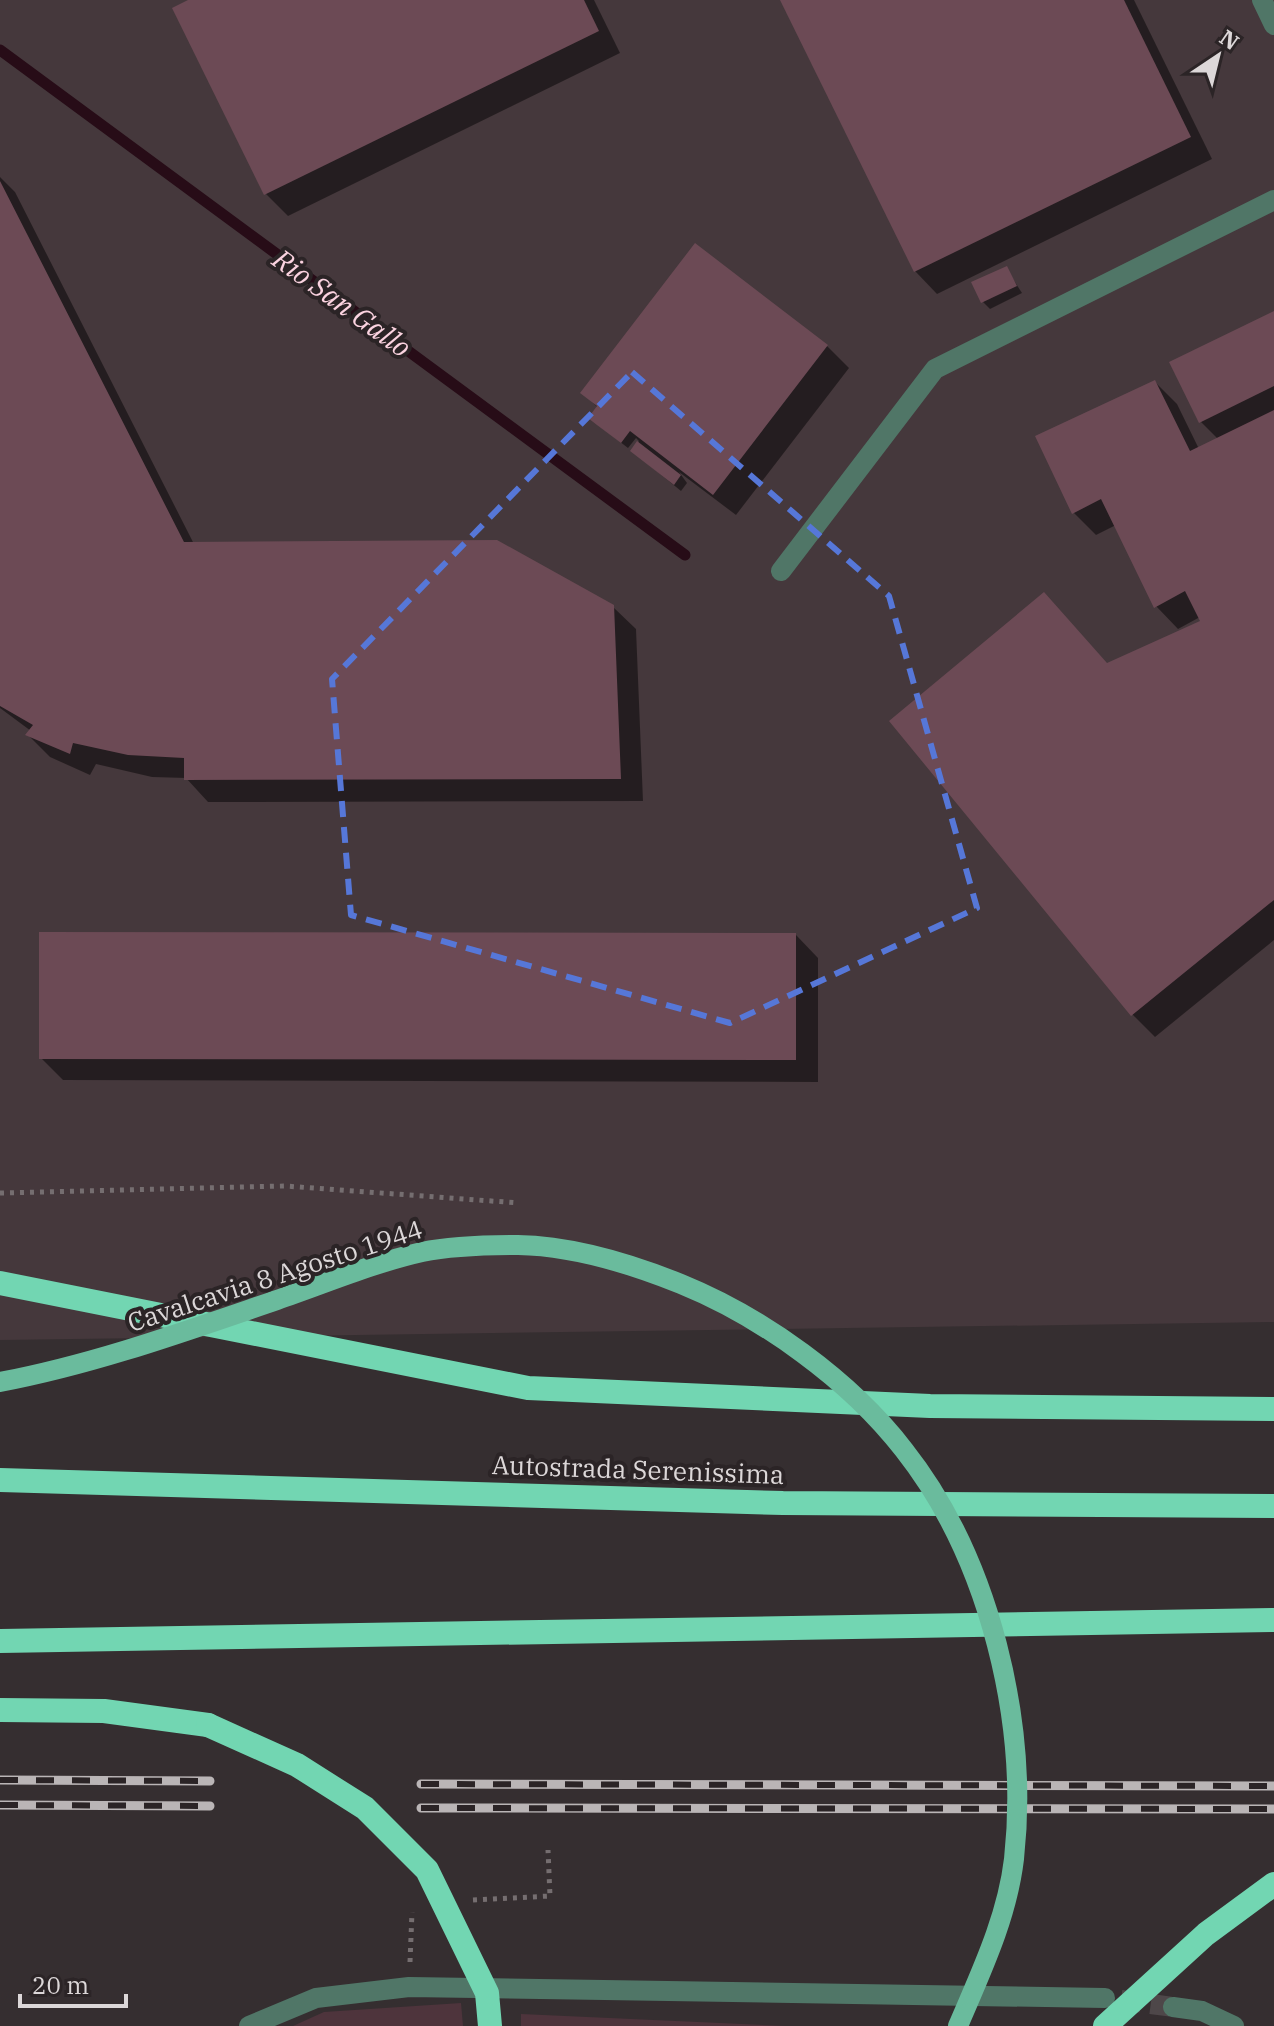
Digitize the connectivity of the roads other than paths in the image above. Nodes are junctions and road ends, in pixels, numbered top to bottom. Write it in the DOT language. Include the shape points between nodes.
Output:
graph roads {
  1 [pos="1262,0"];
  2 [pos="1274,25"];
  3 [pos="1274,200"];
  4 [pos="781,571"];
  5 [pos="0,1283"];
  6 [pos="0,1382"];
  7 [pos="1274,1409"];
  8 [pos="0,1480"];
  9 [pos="1274,1506"];
  10 [pos="1274,1620"];
  11 [pos="0,1641"];
  12 [pos="0,1710"];
  13 [pos="1274,1884"];
  14 [pos="1105,1998"];
  15 [pos="1173,2007"];
  16 [pos="249,2026"];
  17 [pos="490,2026"];
  18 [pos="958,2026"];
  19 [pos="1105,2026"];
  20 [pos="1234,2026"];
  1 -- 2 [label="street"];
  3 -- 4 [label="street" via="935,369"];
  5 -- 7 [label="highway" via="528,1388 930,1406"];
  6 -- 18 [label="main road, Cavalcavia 8 Agosto 1944, bridge" via="117,1354 424,1251 520,1245 623,1261 709,1295 783,1338 867,1408 905,1451 964,1547 1013,1715 1014,1861 997,1936"];
  8 -- 9 [label="highway, Autostrada Serenissima" via="783,1503"];
  10 -- 11 [label="highway"];
  12 -- 17 [label="highway, bridge" via="104,1711 208,1725 297,1765 365,1808 427,1870 487,1993"];
  13 -- 19 [label="highway, bridge" via="1206,1934"];
  14 -- 16 [label="street" via="409,1987 316,1998"];
  15 -- 20 [label="street" via="1202,2011"];
}
